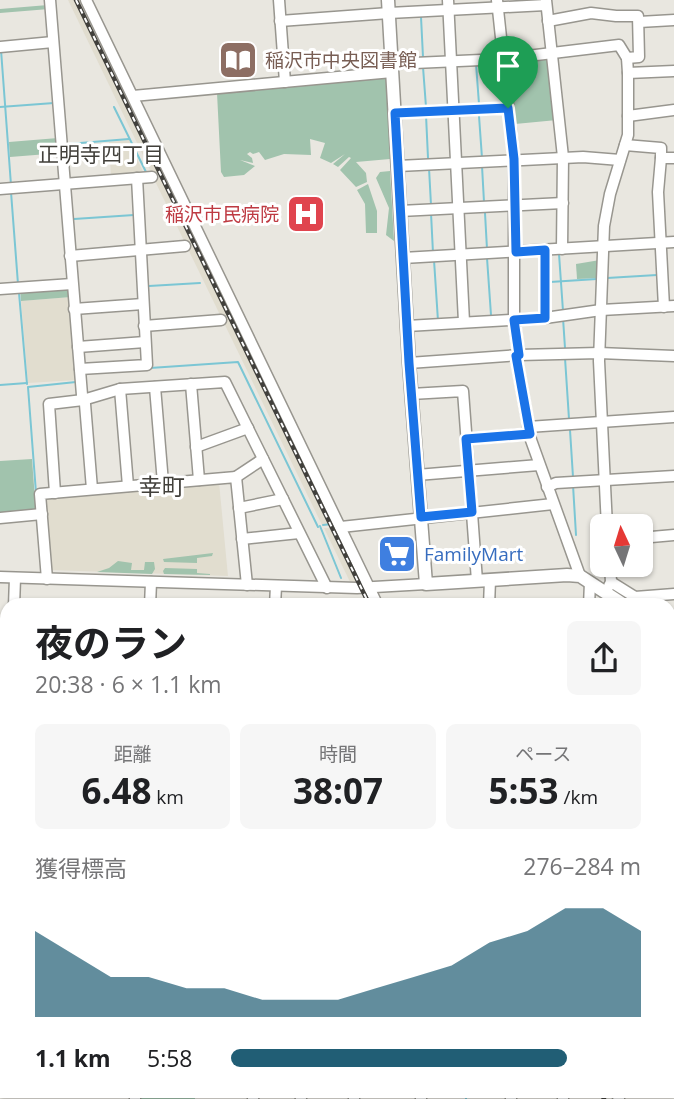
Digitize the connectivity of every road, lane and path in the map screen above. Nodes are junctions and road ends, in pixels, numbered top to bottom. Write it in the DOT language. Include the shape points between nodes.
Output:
graph roads {
  1 [pos="50,0"];
  2 [pos="86,0"];
  3 [pos="279,0"];
  4 [pos="546,2"];
  5 [pos="498,4"];
  6 [pos="448,5"];
  7 [pos="389,6"];
  8 [pos="674,20"];
  9 [pos="280,21"];
  10 [pos="548,21"];
  11 [pos="639,22"];
  12 [pos="53,42"];
  13 [pos="0,47"];
  14 [pos="552,53"];
  15 [pos="626,58"];
  16 [pos="503,59"];
  17 [pos="450,62"];
  18 [pos="392,68"];
  19 [pos="674,71"];
  20 [pos="628,73"];
  21 [pos="285,82"];
  22 [pos="133,96"];
  23 [pos="508,108"];
  24 [pos="453,110"];
  25 [pos="674,110"];
  26 [pos="395,113"];
  27 [pos="628,116"];
  28 [pos="625,145"];
  29 [pos="564,157"];
  30 [pos="661,158"];
  31 [pos="674,158"];
  32 [pos="514,159"];
  33 [pos="620,160"];
  34 [pos="456,162"];
  35 [pos="398,166"];
  36 [pos="152,177"];
  37 [pos="137,178"];
  38 [pos="64,184"];
  39 [pos="0,189"];
  40 [pos="563,203"];
  41 [pos="515,205"];
  42 [pos="458,207"];
  43 [pos="400,211"];
  44 [pos="674,242"];
  45 [pos="660,243"];
  46 [pos="186,246"];
  47 [pos="604,246"];
  48 [pos="562,248"];
  49 [pos="545,250"];
  50 [pos="141,251"];
  51 [pos="516,252"];
  52 [pos="461,255"];
  53 [pos="70,256"];
  54 [pos="403,258"];
  55 [pos="72,284"];
  56 [pos="0,289"];
  57 [pos="143,304"];
  58 [pos="669,306"];
  59 [pos="75,309"];
  60 [pos="601,310"];
  61 [pos="545,318"];
  62 [pos="221,320"];
  63 [pos="514,320"];
  64 [pos="464,322"];
  65 [pos="144,326"];
  66 [pos="407,326"];
  67 [pos="145,341"];
  68 [pos="78,346"];
  69 [pos="599,353"];
  70 [pos="518,356"];
  71 [pos="674,356"];
  72 [pos="409,363"];
  73 [pos="79,369"];
  74 [pos="191,384"];
  75 [pos="155,387"];
  76 [pos="120,389"];
  77 [pos="411,394"];
  78 [pos="83,400"];
  79 [pos="674,417"];
  80 [pos="601,422"];
  81 [pos="248,428"];
  82 [pos="529,431"];
  83 [pos="466,439"];
  84 [pos="196,447"];
  85 [pos="263,458"];
  86 [pos="538,465"];
  87 [pos="468,470"];
  88 [pos="417,475"];
  89 [pos="674,476"];
  90 [pos="236,477"];
  91 [pos="199,480"];
  92 [pos="605,481"];
  93 [pos="163,483"];
  94 [pos="128,486"];
  95 [pos="547,487"];
  96 [pos="92,489"];
  97 [pos="55,493"];
  98 [pos="282,499"];
  99 [pos="553,504"];
  100 [pos="239,508"];
  101 [pos="472,512"];
  102 [pos="42,514"];
  103 [pos="606,514"];
  104 [pos="421,517"];
  105 [pos="0,518"];
  106 [pos="341,527"];
  107 [pos="299,533"];
  108 [pos="674,535"];
  109 [pos="653,536"];
  110 [pos="242,539"];
  111 [pos="0,577"];
  112 [pos="15,578"];
  113 [pos="609,578"];
  114 [pos="47,579"];
  115 [pos="585,579"];
  116 [pos="490,580"];
  117 [pos="477,581"];
  118 [pos="151,582"];
  119 [pos="426,584"];
  120 [pos="247,585"];
  121 [pos="276,586"];
  122 [pos="327,587"];
  123 [pos="608,587"];
  124 [pos="369,588"];
  125 [pos="674,594"];
  126 [pos="14,598"];
  127 [pos="150,598"];
  128 [pos="275,598"];
  129 [pos="374,598"];
  130 [pos="489,598"];
  131 [pos="588,598"];
  132 [pos="618,598"];
  133 [pos="0,983"];
  134 [pos="0,1000"];
  1 -- 12 [label="street"];
  2 -- 22 [label="street"];
  3 -- 9 [label="street"];
  4 -- 5 [label="street"];
  4 -- 10 [label="street"];
  5 -- 6 [label="street"];
  5 -- 16 [label="street"];
  6 -- 7 [label="street"];
  6 -- 17 [label="street"];
  7 -- 9 [label="street"];
  7 -- 18 [label="main road"];
  8 -- 11 [label="street"];
  9 -- 21 [label="street"];
  10 -- 11 [label="street" via="591,13 638,16"];
  10 -- 14 [label="street"];
  11 -- 15 [label="street" via="639,57"];
  12 -- 13 [label="street"];
  12 -- 38 [label="street"];
  14 -- 15 [label="street" via="619,45"];
  14 -- 16 [label="street"];
  14 -- 29 [label="street"];
  15 -- 20 [label="street"];
  16 -- 17 [label="street"];
  16 -- 23 [label="street"];
  17 -- 18 [label="street"];
  17 -- 24 [label="street"];
  18 -- 21 [label="street"];
  18 -- 26 [label="main road"];
  19 -- 20 [label="street"];
  20 -- 27 [label="street"];
  21 -- 22 [label="street"];
  22 -- 106 [label="street"];
  23 -- 24 [label="street"];
  23 -- 32 [label="street"];
  24 -- 26 [label="street"];
  24 -- 34 [label="street"];
  25 -- 27 [label="street"];
  26 -- 35 [label="main road"];
  27 -- 28 [label="street"];
  28 -- 30 [label="street" via="661,149"];
  28 -- 33 [label="street"];
  29 -- 32 [label="street"];
  29 -- 33 [label="street"];
  29 -- 40 [label="street"];
  30 -- 31 [label="street"];
  30 -- 45 [label="street"];
  32 -- 34 [label="street"];
  32 -- 41 [label="street"];
  33 -- 47 [label="street" via="610,194"];
  34 -- 35 [label="street"];
  34 -- 42 [label="street"];
  35 -- 43 [label="main road"];
  36 -- 37 [label="street"];
  37 -- 38 [label="street"];
  37 -- 50 [label="street"];
  38 -- 39 [label="street"];
  38 -- 53 [label="street"];
  40 -- 41 [label="street"];
  40 -- 48 [label="street"];
  41 -- 42 [label="street"];
  41 -- 51 [label="street"];
  42 -- 43 [label="street"];
  42 -- 52 [label="street"];
  43 -- 54 [label="main road"];
  44 -- 45 [label="street"];
  45 -- 47 [label="street"];
  45 -- 58 [label="street"];
  46 -- 50 [label="street"];
  47 -- 48 [label="street"];
  47 -- 60 [label="street"];
  48 -- 49 [label="street"];
  49 -- 51 [label="street"];
  49 -- 61 [label="street"];
  50 -- 53 [label="street"];
  50 -- 57 [label="street"];
  51 -- 52 [label="street"];
  51 -- 63 [label="street"];
  52 -- 54 [label="street"];
  52 -- 64 [label="street"];
  53 -- 55 [label="street"];
  54 -- 66 [label="main road"];
  55 -- 56 [label="street"];
  55 -- 59 [label="street"];
  57 -- 59 [label="street"];
  57 -- 65 [label="street"];
  58 -- 60 [label="street"];
  59 -- 68 [label="street"];
  60 -- 61 [label="street"];
  60 -- 69 [label="street"];
  61 -- 63 [label="street"];
  62 -- 65 [label="street"];
  63 -- 64 [label="street"];
  63 -- 70 [label="street"];
  64 -- 66 [label="street"];
  65 -- 67 [label="street"];
  66 -- 72 [label="main road"];
  67 -- 68 [label="street"];
  67 -- 73 [label="street" via="147,365"];
  68 -- 73 [label="street"];
  69 -- 70 [label="street"];
  69 -- 71 [label="street"];
  69 -- 80 [label="street"];
  70 -- 72 [label="street"];
  70 -- 82 [label="street"];
  72 -- 77 [label="main road"];
  73 -- 78 [label="street"];
  74 -- 75 [label="street"];
  74 -- 81 [label="street" via="225,382"];
  74 -- 84 [label="street"];
  75 -- 76 [label="street"];
  75 -- 93 [label="street"];
  76 -- 78 [label="street"];
  76 -- 94 [label="street"];
  77 -- 83 [label="street" via="463,391"];
  77 -- 88 [label="main road"];
  78 -- 96 [label="street"];
  78 -- 97 [label="street" via="49,404"];
  79 -- 80 [label="street"];
  80 -- 82 [label="street"];
  80 -- 92 [label="street"];
  81 -- 84 [label="street"];
  81 -- 85 [label="street"];
  82 -- 83 [label="street"];
  82 -- 86 [label="street"];
  83 -- 87 [label="street"];
  84 -- 91 [label="street"];
  85 -- 90 [label="street"];
  85 -- 98 [label="street"];
  86 -- 87 [label="street"];
  86 -- 95 [label="street"];
  87 -- 88 [label="street"];
  87 -- 101 [label="street"];
  88 -- 104 [label="main road"];
  89 -- 92 [label="street"];
  90 -- 91 [label="street"];
  90 -- 100 [label="street"];
  91 -- 93 [label="street"];
  92 -- 95 [label="street"];
  92 -- 103 [label="street"];
  93 -- 94 [label="street"];
  94 -- 96 [label="street"];
  95 -- 99 [label="street"];
  96 -- 97 [label="street"];
  97 -- 102 [label="street" via="40,494"];
  98 -- 100 [label="street"];
  98 -- 107 [label="street"];
  99 -- 101 [label="street"];
  99 -- 115 [label="street"];
  100 -- 110 [label="street"];
  101 -- 104 [label="street"];
  101 -- 117 [label="street"];
  102 -- 105 [label="street"];
  102 -- 114 [label="street"];
  104 -- 106 [label="street"];
  104 -- 119 [label="main road"];
  106 -- 124 [label="street"];
  107 -- 110 [label="street"];
  107 -- 122 [label="street"];
  108 -- 109 [label="street"];
  110 -- 120 [label="street"];
  111 -- 112 [label="street"];
  112 -- 114 [label="street"];
  112 -- 126 [label="street"];
  113 -- 123 [label="street"];
  114 -- 118 [label="street"];
  115 -- 116 [label="main road" via="567,575"];
  115 -- 123 [label="main road"];
  115 -- 131 [label="street"];
  116 -- 117 [label="main road"];
  116 -- 130 [label="street"];
  117 -- 119 [label="main road"];
  118 -- 120 [label="street"];
  118 -- 127 [label="street"];
  119 -- 124 [label="street"];
  120 -- 121 [label="street"];
  121 -- 122 [label="street"];
  121 -- 128 [label="street"];
  122 -- 124 [label="street"];
  123 -- 125 [label="street" via="635,597"];
  123 -- 132 [label="main road"];
  124 -- 129 [label="street"];
  133 -- 134 [label="street"];
}
